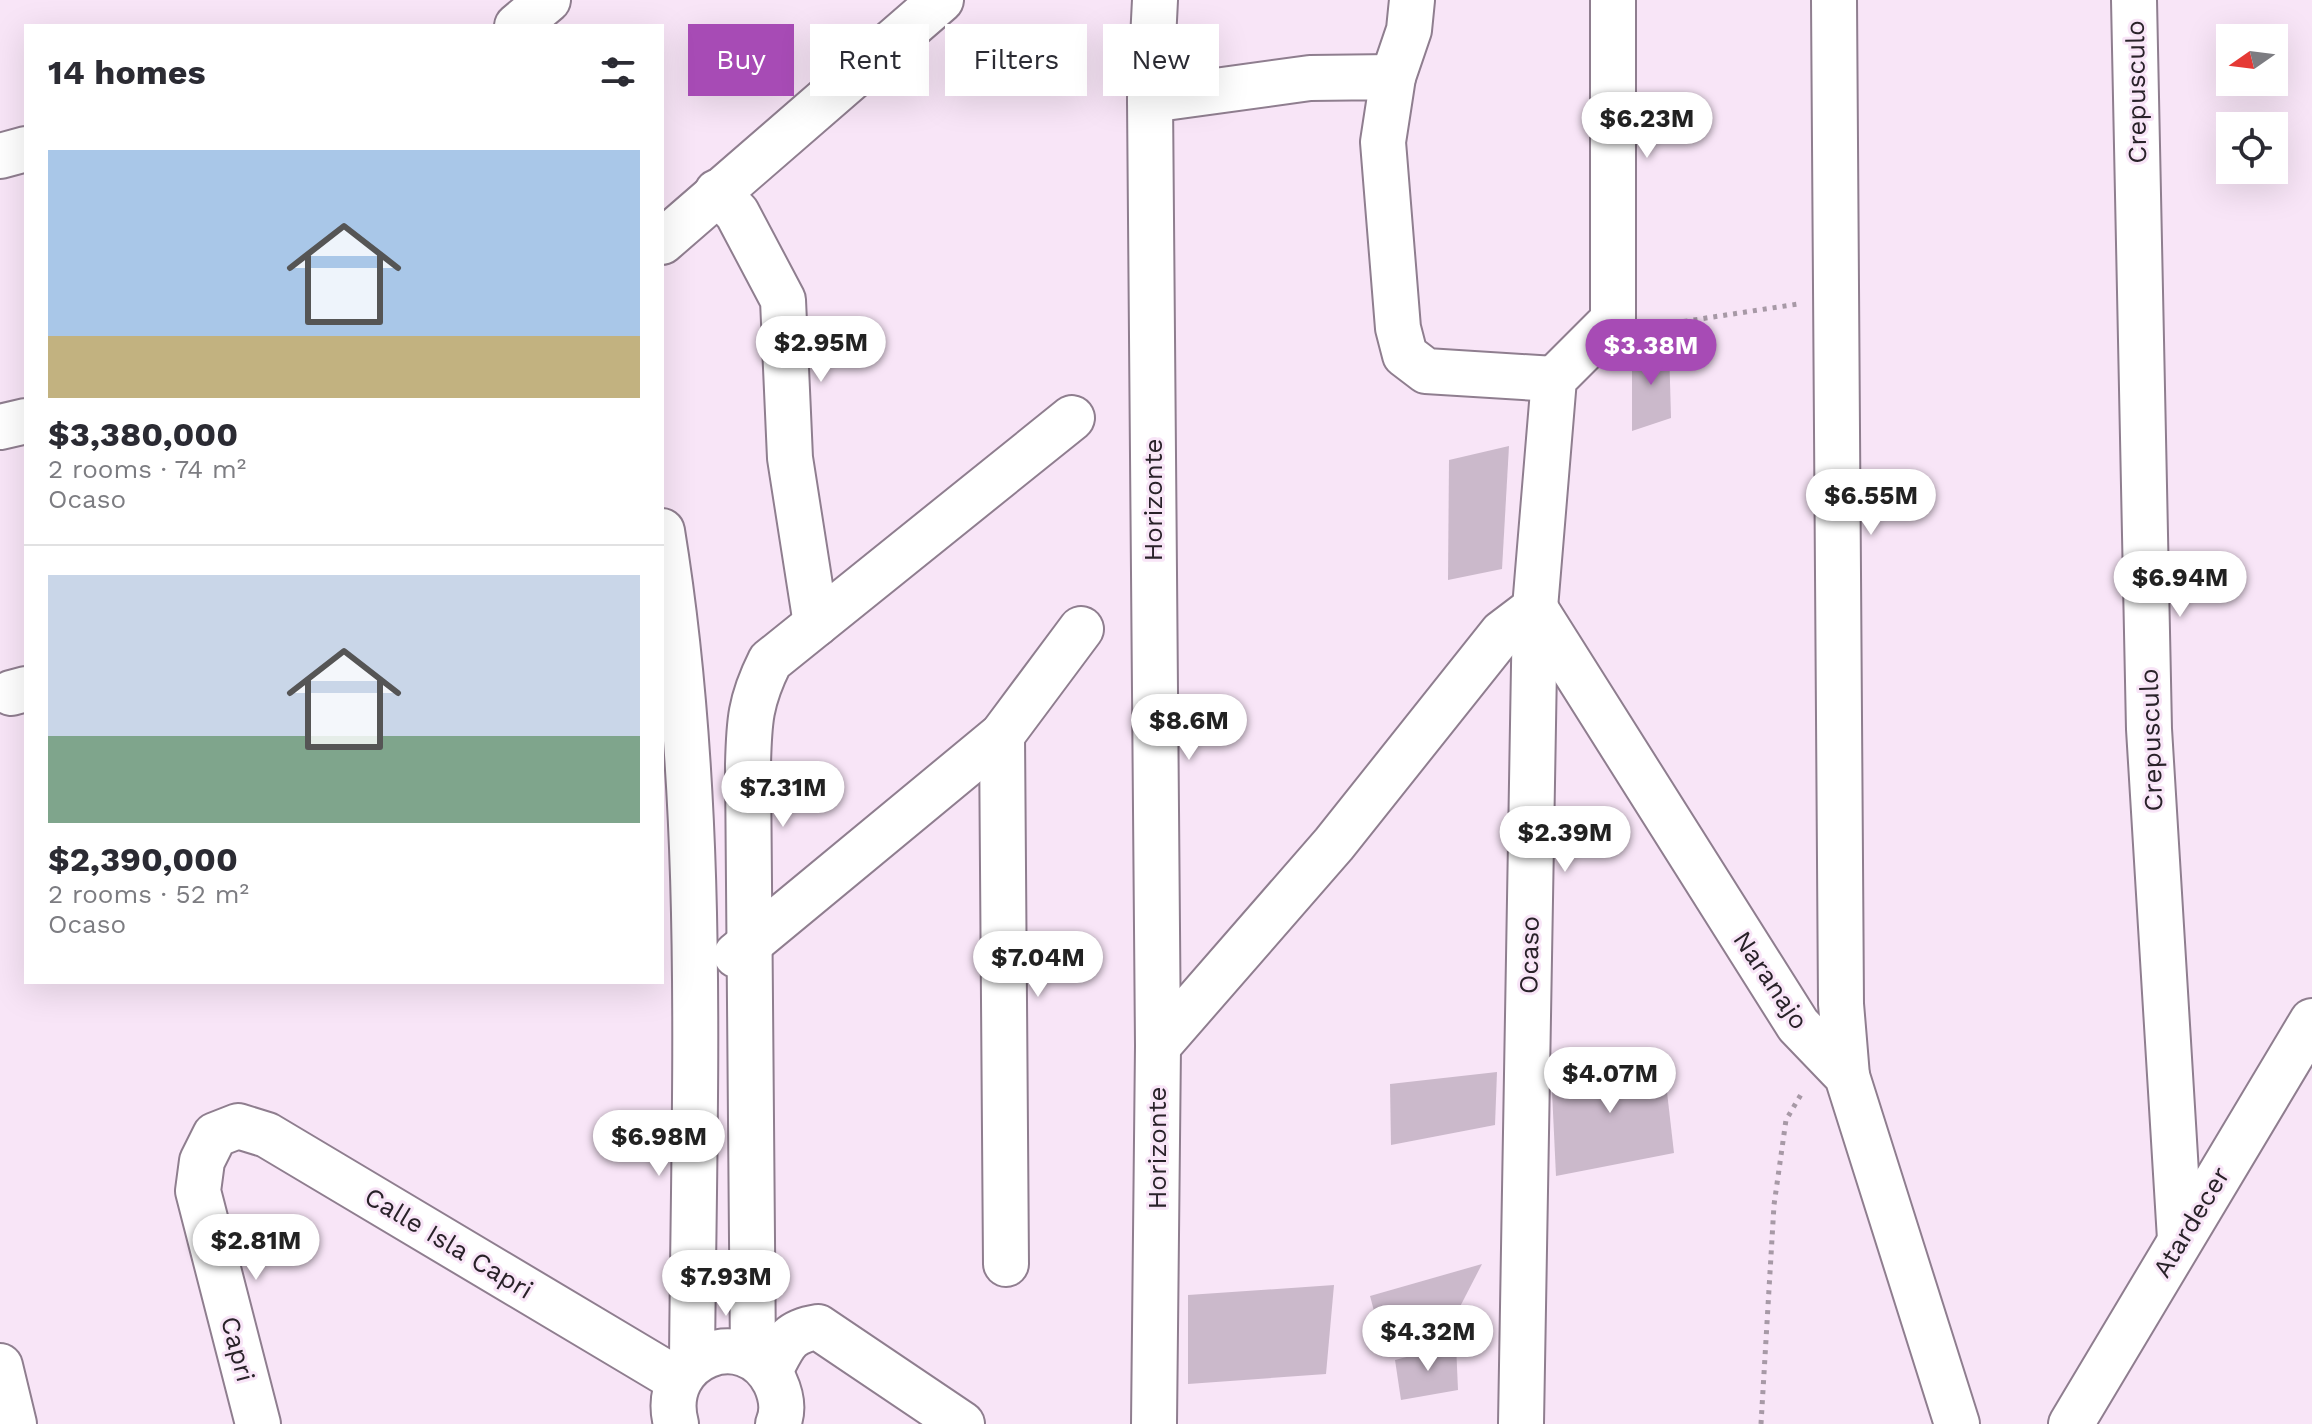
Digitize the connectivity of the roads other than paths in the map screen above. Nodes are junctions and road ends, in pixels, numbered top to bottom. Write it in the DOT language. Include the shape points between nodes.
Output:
graph roads {
  1 [pos="548,0"];
  2 [pos="941,0"];
  3 [pos="1155,0"];
  4 [pos="1412,0"];
  5 [pos="1613,0"];
  6 [pos="1834,0"];
  7 [pos="2134,0"];
  8 [pos="519,24"];
  9 [pos="1393,77"];
  10 [pos="1150,100"];
  11 [pos="24,150"];
  12 [pos="0,156"];
  13 [pos="717,192"];
  14 [pos="664,240"];
  15 [pos="1554,379"];
  16 [pos="1072,418"];
  17 [pos="24,421"];
  18 [pos="0,427"];
  19 [pos="664,544"];
  20 [pos="1535,608"];
  21 [pos="816,624"];
  22 [pos="1081,629"];
  23 [pos="1002,735"];
  24 [pos="676,776"];
  25 [pos="750,942"];
  26 [pos="694,992"];
  27 [pos="2312,1021"];
  28 [pos="1158,1046"];
  29 [pos="1836,1065"];
  30 [pos="215,1135"];
  31 [pos="2180,1239"];
  32 [pos="1006,1264"];
  33 [pos="761,1364"];
  34 [pos="0,1366"];
  35 [pos="685,1372"];
  36 [pos="14,1424"];
  37 [pos="258,1424"];
  38 [pos="676,1424"];
  39 [pos="778,1424"];
  40 [pos="962,1424"];
  41 [pos="1154,1424"];
  42 [pos="1521,1424"];
  43 [pos="1957,1424"];
  44 [pos="2071,1424"];
  1 -- 8 [label="street"];
  2 -- 13 [label="street"];
  3 -- 10 [label="street, Horizonte"];
  4 -- 9 [label="street" via="1409,30"];
  5 -- 15 [label="street" via="1613,320"];
  6 -- 29 [label="street" via="1841,1004"];
  7 -- 31 [label="street, Crepusculo" via="2149,729"];
  9 -- 10 [label="street" via="1310,78"];
  9 -- 15 [label="street" via="1383,142 1398,328 1405,355 1426,371"];
  10 -- 28 [label="street, Horizonte"];
  11 -- 12 [label="street"];
  13 -- 14 [label="street"];
  13 -- 21 [label="street" via="737,213 783,300 790,458"];
  15 -- 20 [label="street, Ocaso"];
  16 -- 21 [label="street"];
  17 -- 18 [label="street"];
  19 -- 24 [label="street" via="672,596"];
  20 -- 28 [label="street" via="1502,633 1334,844"];
  20 -- 29 [label="street, Naranajo" via="1798,1025"];
  20 -- 42 [label="street, Ocaso"];
  21 -- 25 [label="street" via="770,661 749,716"];
  22 -- 23 [label="street"];
  23 -- 25 [label="street"];
  23 -- 32 [label="street"];
  24 -- 26 [label="street"];
  25 -- 26 [label="street"];
  25 -- 33 [label="street"];
  26 -- 35 [label="street"];
  27 -- 31 [label="street, Atardecer"];
  28 -- 41 [label="street, Horizonte"];
  29 -- 43 [label="street, Naranajo"];
  30 -- 35 [label="street, Calle Isla Capri" via="238,1126 267,1135"];
  30 -- 37 [label="street, Capri" via="202,1161 198,1191"];
  31 -- 44 [label="street, Atardecer"];
  33 -- 35 [label="street" via="732,1351 711,1353"];
  33 -- 39 [label="street" via="780,1392"];
  33 -- 40 [label="street" via="789,1337 818,1327"];
  34 -- 36 [label="street"];
  35 -- 38 [label="street" via="672,1400"];
}
